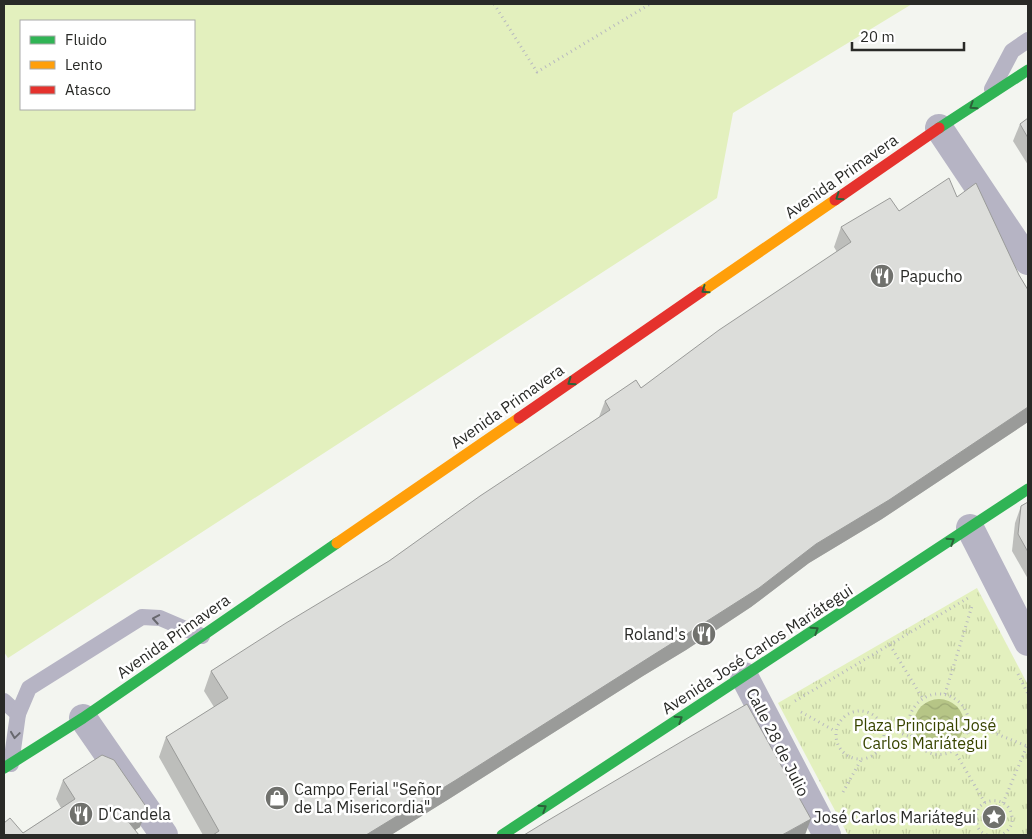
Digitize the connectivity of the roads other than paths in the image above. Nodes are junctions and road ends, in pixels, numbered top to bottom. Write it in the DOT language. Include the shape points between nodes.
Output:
graph roads {
  1 [pos="1028,40"];
  2 [pos="1028,70"];
  3 [pos="988,96"];
  4 [pos="939,128"];
  5 [pos="1028,261"];
  6 [pos="1028,489"];
  7 [pos="970,528"];
  8 [pos="202,636"];
  9 [pos="1028,642"];
  10 [pos="744,676"];
  11 [pos="4,701"];
  12 [pos="18,714"];
  13 [pos="82,718"];
  14 [pos="7,766"];
  15 [pos="164,835"];
  16 [pos="502,835"];
  17 [pos="827,835"];
  1 -- 3 [label="lane" via="1012,51"];
  2 -- 3 [label="street, Avenida Primavera"];
  3 -- 4 [label="street, Avenida Primavera, one-way"];
  4 -- 5 [label="street"];
  4 -- 8 [label="street, Avenida Primavera, one-way"];
  6 -- 7 [label="street, Avenida José Carlos Mariátegui"];
  7 -- 9 [label="street"];
  10 -- 7 [label="street, Avenida José Carlos Mariátegui, one-way"];
  8 -- 12 [label="lane, one-way" via="160,618 142,617 29,688"];
  8 -- 13 [label="street, Avenida Primavera"];
  16 -- 10 [label="street, Avenida José Carlos Mariátegui, one-way"];
  10 -- 17 [label="street, Calle 28 de Julio"];
  11 -- 12 [label="lane"];
  12 -- 14 [label="lane, one-way"];
  13 -- 14 [label="street, Avenida Primavera"];
  13 -- 15 [label="street"];
}
